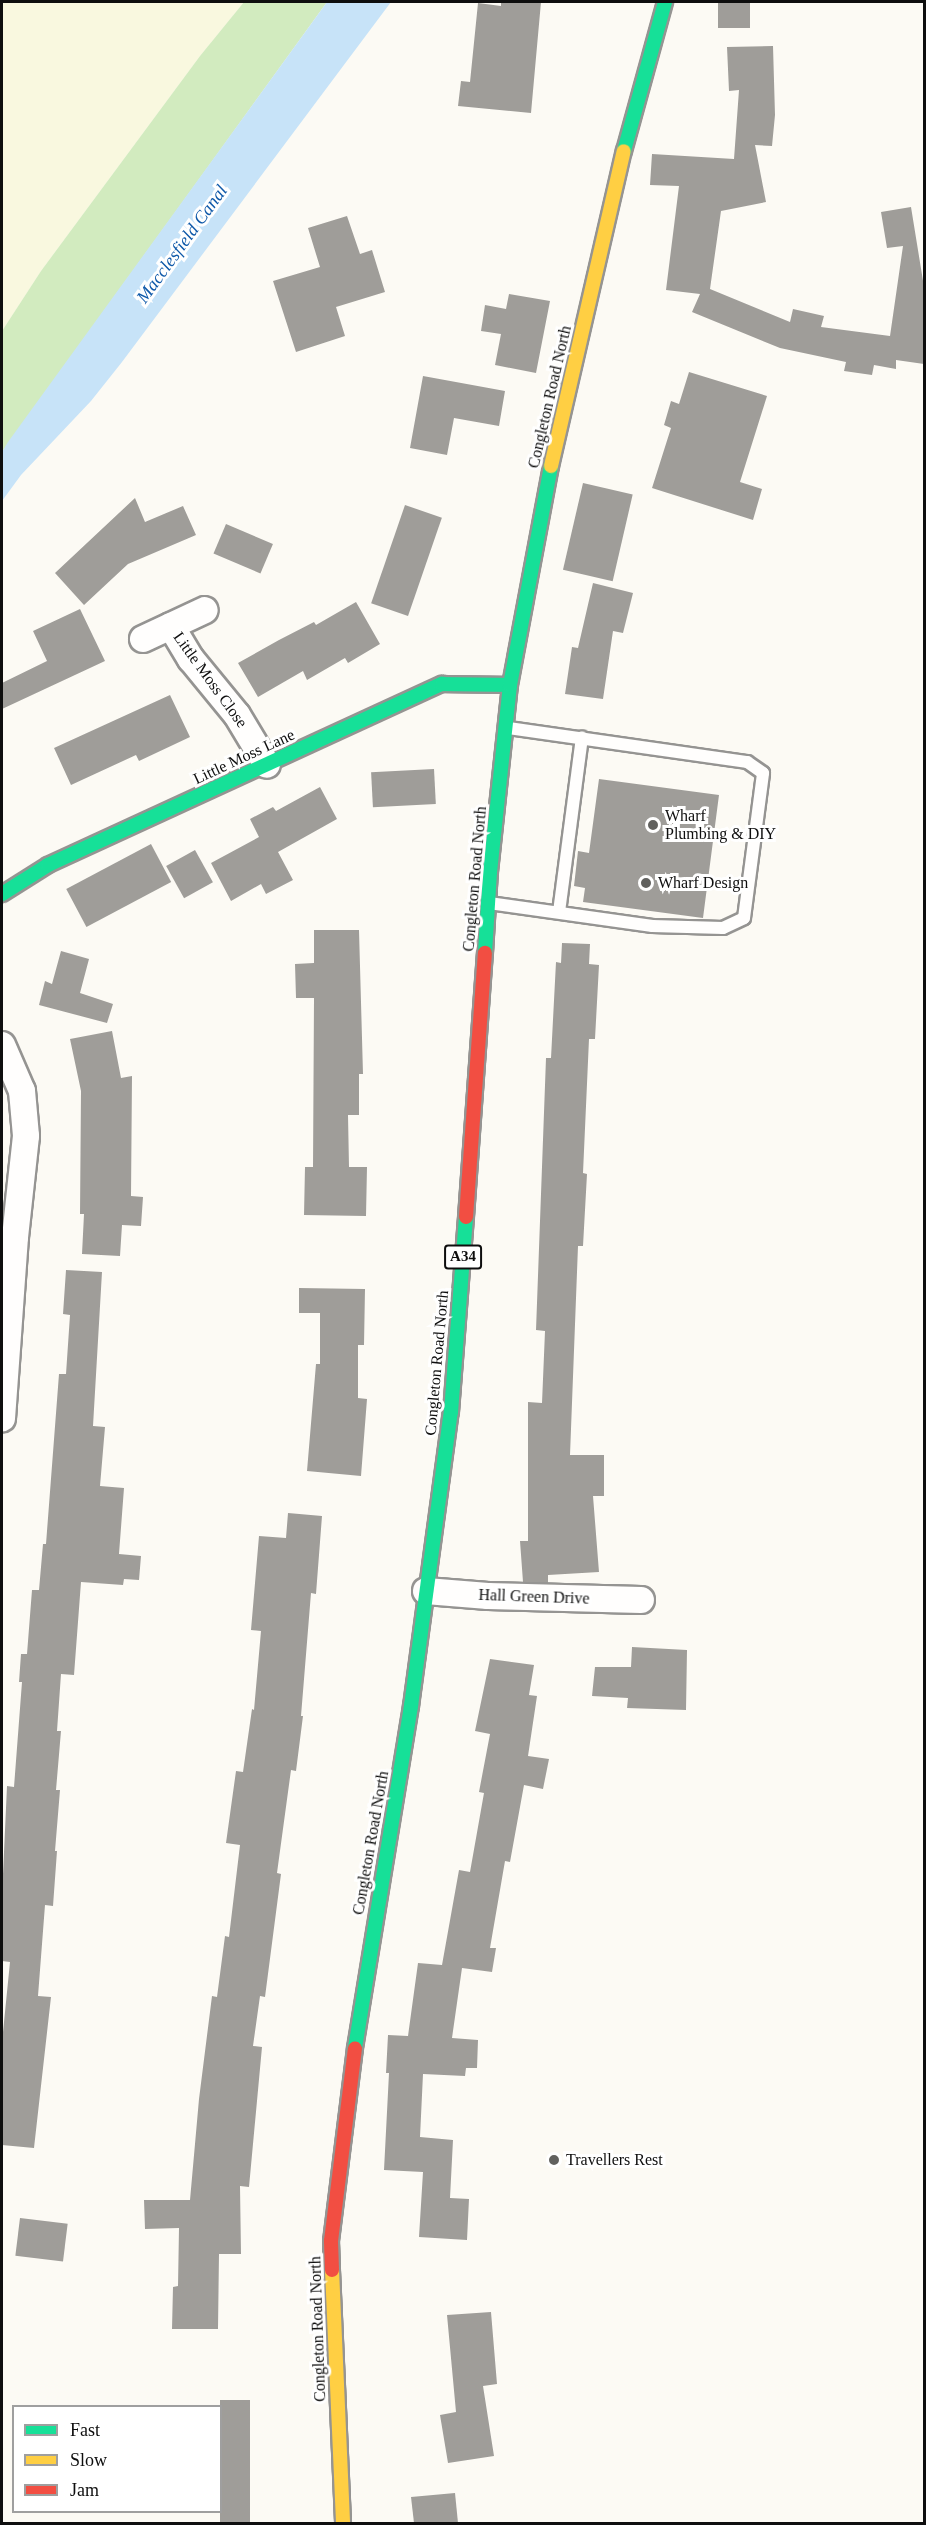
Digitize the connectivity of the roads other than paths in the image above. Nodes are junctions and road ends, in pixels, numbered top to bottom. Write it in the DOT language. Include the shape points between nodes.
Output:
graph roads {
  1 [pos="665,2"];
  2 [pos="205,610"];
  3 [pos="171,626"];
  4 [pos="143,639"];
  5 [pos="510,685"];
  6 [pos="505,728"];
  7 [pos="582,738"];
  8 [pos="267,765"];
  9 [pos="2,894"];
  10 [pos="488,903"];
  11 [pos="559,912"];
  12 [pos="2,1045"];
  13 [pos="2,1419"];
  14 [pos="426,1591"];
  15 [pos="641,1600"];
  16 [pos="343,2523"];
  1 -- 5 [label="main road, Congleton Road North / A34" via="621,159 544,498"];
  2 -- 3 [label="street, Little Moss Close"];
  3 -- 4 [label="street, Little Moss Close"];
  3 -- 8 [label="street, Little Moss Close" via="191,659 237,715"];
  5 -- 6 [label="main road, Congleton Road North / A34"];
  5 -- 8 [label="main road, Little Moss Lane" via="442,684"];
  6 -- 7 [label="lane"];
  6 -- 10 [label="main road, Congleton Road North / A34"];
  7 -- 11 [label="lane"];
  7 -- 11 [label="lane" via="747,762 763,773 749,885 744,918 723,928 652,926"];
  8 -- 9 [label="main road, Little Moss Lane" via="48,865"];
  10 -- 11 [label="lane"];
  10 -- 14 [label="main road, Congleton Road North / A34" via="451,1412"];
  12 -- 13 [label="street" via="22,1091 26,1136"];
  14 -- 15 [label="street, Hall Green Drive"];
  14 -- 16 [label="main road, Congleton Road North / A34" via="411,1706 360,2003 331,2241"];
}
